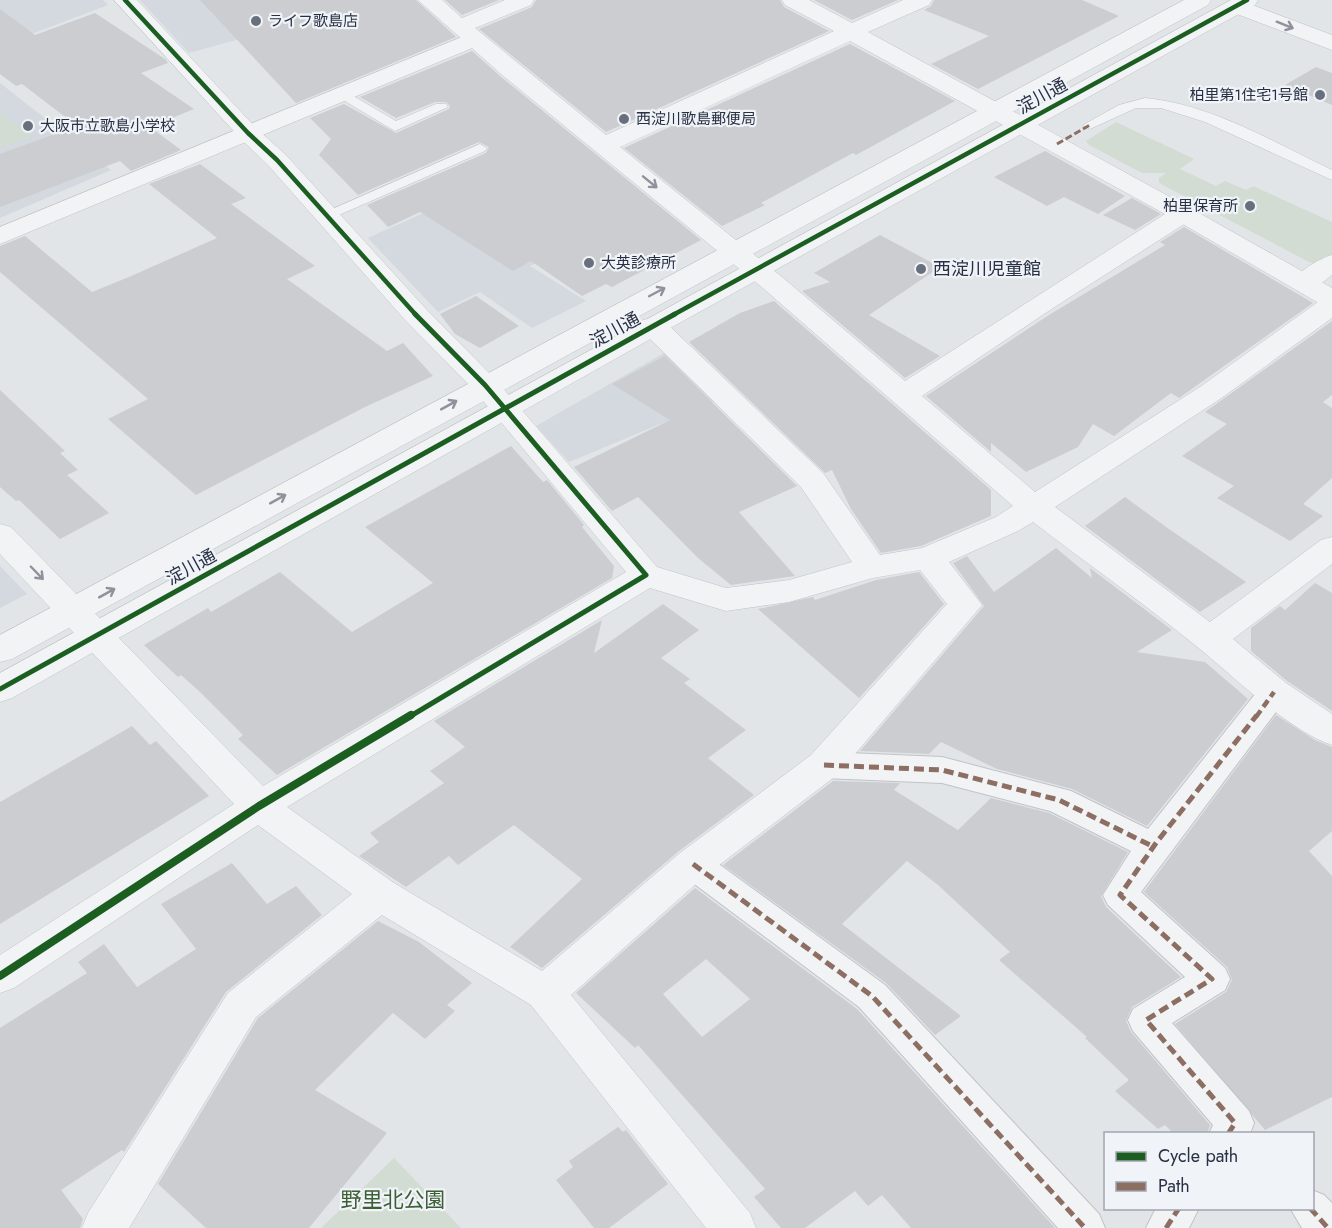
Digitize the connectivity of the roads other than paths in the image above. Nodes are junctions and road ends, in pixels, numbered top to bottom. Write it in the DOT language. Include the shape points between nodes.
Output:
graph roads {
  1 [pos="125,0"];
  2 [pos="429,0"];
  3 [pos="523,0"];
  4 [pos="793,0"];
  5 [pos="921,0"];
  6 [pos="1200,0"];
  7 [pos="1242,3"];
  8 [pos="853,31"];
  9 [pos="467,32"];
  10 [pos="1332,44"];
  11 [pos="343,94"];
  12 [pos="441,107"];
  13 [pos="995,110"];
  14 [pos="1021,125"];
  15 [pos="1090,125"];
  16 [pos="248,133"];
  17 [pos="604,145"];
  18 [pos="480,148"];
  19 [pos="1332,176"];
  20 [pos="1183,214"];
  21 [pos="327,215"];
  22 [pos="0,236"];
  23 [pos="734,250"];
  24 [pos="1332,263"];
  25 [pos="757,269"];
  26 [pos="1304,283"];
  27 [pos="1332,299"];
  28 [pos="1332,305"];
  29 [pos="653,326"];
  30 [pos="904,395"];
  31 [pos="495,397"];
  32 [pos="1034,507"];
  33 [pos="0,535"];
  34 [pos="1332,548"];
  35 [pos="928,558"];
  36 [pos="872,567"];
  37 [pos="645,575"];
  38 [pos="87,623"];
  39 [pos="1210,639"];
  40 [pos="0,650"];
  41 [pos="0,689"];
  42 [pos="1274,692"];
  43 [pos="1332,732"];
  44 [pos="824,765"];
  45 [pos="259,806"];
  46 [pos="1152,846"];
  47 [pos="693,864"];
  48 [pos="380,894"];
  49 [pos="0,976"];
  50 [pos="545,993"];
  51 [pos="1236,1130"];
  52 [pos="1178,1210"];
  53 [pos="1311,1210"];
  54 [pos="104,1228"];
  55 [pos="734,1228"];
  56 [pos="1085,1228"];
  57 [pos="1167,1228"];
  58 [pos="1328,1228"];
  1 -- 16 [label="street"];
  2 -- 9 [label="street"];
  3 -- 9 [label="street"];
  4 -- 8 [label="street"];
  5 -- 8 [label="street"];
  6 -- 13 [label="street, 淀川通"];
  7 -- 10 [label="street, one-way"];
  7 -- 14 [label="street, 淀川通"];
  8 -- 13 [label="street"];
  8 -- 17 [label="street"];
  9 -- 11 [label="street"];
  9 -- 17 [label="street"];
  11 -- 12 [label="lane" via="395,127"];
  11 -- 16 [label="street"];
  13 -- 14 [label="street"];
  13 -- 23 [label="street, 淀川通"];
  14 -- 20 [label="street"];
  14 -- 25 [label="street, 淀川通"];
  15 -- 19 [label="lane" via="1132,105 1161,102"];
  16 -- 21 [label="street"];
  16 -- 22 [label="street"];
  17 -- 23 [label="street, one-way"];
  18 -- 21 [label="lane"];
  20 -- 26 [label="street"];
  20 -- 30 [label="street"];
  21 -- 31 [label="street"];
  23 -- 25 [label="street"];
  31 -- 23 [label="street, 淀川通, one-way"];
  24 -- 26 [label="street"];
  25 -- 29 [label="street, 淀川通"];
  25 -- 30 [label="street"];
  26 -- 27 [label="street"];
  28 -- 32 [label="street" via="1210,393"];
  29 -- 31 [label="street, 淀川通"];
  29 -- 36 [label="street" via="812,480"];
  30 -- 32 [label="street"];
  31 -- 37 [label="street"];
  31 -- 38 [label="street, 淀川通"];
  32 -- 35 [label="street" via="1007,524"];
  32 -- 39 [label="street"];
  33 -- 38 [label="street, one-way"];
  34 -- 39 [label="street"];
  35 -- 36 [label="street"];
  35 -- 44 [label="street" via="966,605"];
  36 -- 37 [label="street" via="789,591 726,600"];
  37 -- 45 [label="street"];
  38 -- 40 [label="street, 淀川通"];
  38 -- 41 [label="street, 淀川通"];
  38 -- 45 [label="street"];
  39 -- 42 [label="street"];
  42 -- 43 [label="street"];
  42 -- 46 [label="street"];
  44 -- 46 [label="street" via="942,770 1059,800"];
  44 -- 47 [label="street"];
  45 -- 48 [label="street"];
  45 -- 49 [label="street"];
  46 -- 51 [label="street" via="1120,895 1212,979 1146,1020"];
  47 -- 50 [label="street"];
  47 -- 56 [label="street" via="872,996"];
  48 -- 50 [label="street"];
  48 -- 54 [label="street" via="242,1005"];
  50 -- 55 [label="street"];
  52 -- 57 [label="street"];
  53 -- 58 [label="street"];
}
